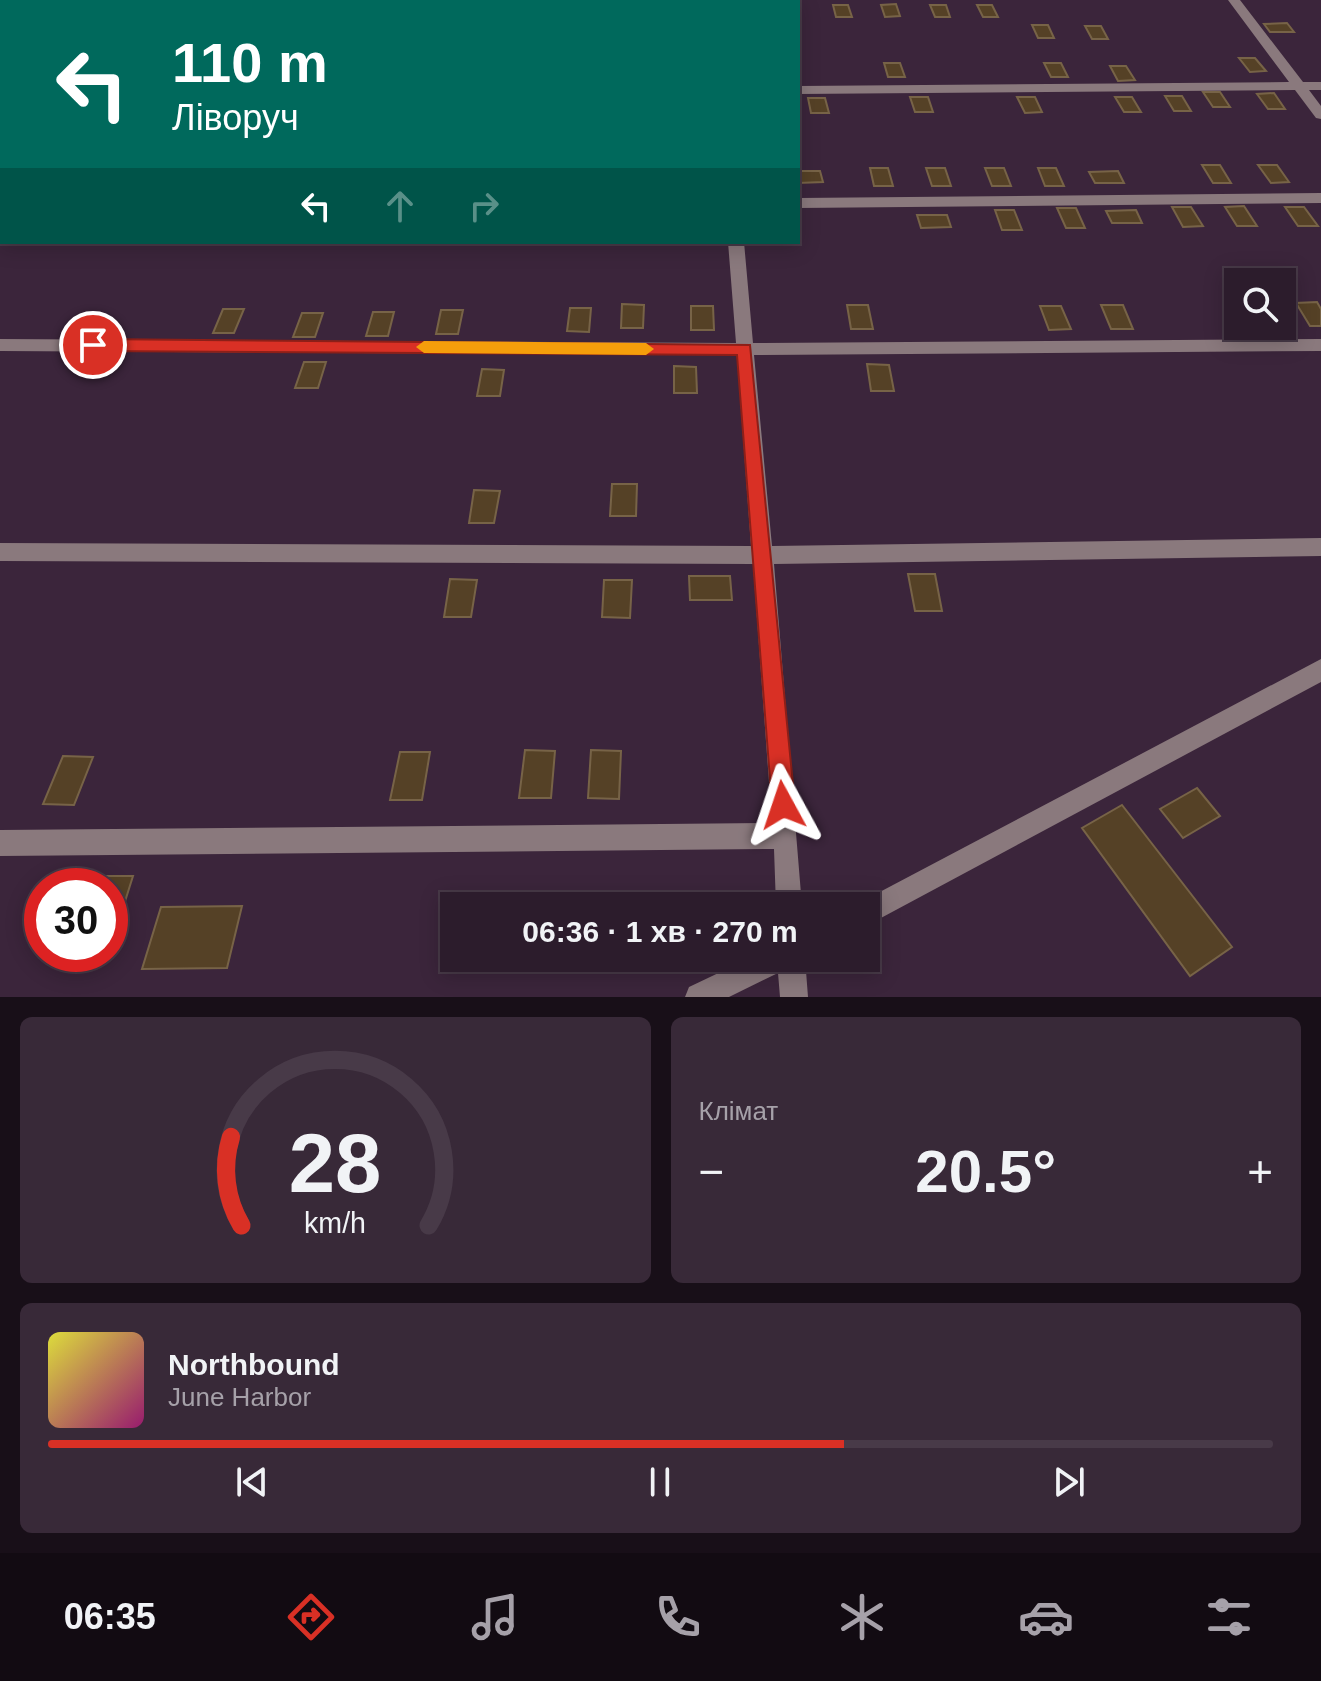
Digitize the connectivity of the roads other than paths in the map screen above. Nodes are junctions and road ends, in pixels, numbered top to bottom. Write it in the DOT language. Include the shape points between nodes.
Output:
graph roads {
  1 [pos="1234,0"];
  2 [pos="1299,86"];
  3 [pos="1321,86"];
  4 [pos="800,90"];
  5 [pos="1321,115"];
  6 [pos="1321,198"];
  7 [pos="800,203"];
  8 [pos="736,244"];
  9 [pos="0,345"];
  10 [pos="1321,345"];
  11 [pos="745,349"];
  12 [pos="1321,547"];
  13 [pos="0,552"];
  14 [pos="762,555"];
  15 [pos="1321,670"];
  16 [pos="786,836"];
  17 [pos="0,843"];
  18 [pos="788,892"];
  19 [pos="880,906"];
  20 [pos="751,972"];
  21 [pos="792,972"];
  22 [pos="699,997"];
  23 [pos="794,997"];
  1 -- 2 [label="street"];
  2 -- 3 [label="street"];
  2 -- 4 [label="street"];
  2 -- 5 [label="street"];
  6 -- 7 [label="street"];
  8 -- 11 [label="street"];
  9 -- 11 [label="street"];
  10 -- 11 [label="street"];
  11 -- 14 [label="street"];
  12 -- 14 [label="street"];
  13 -- 14 [label="street"];
  14 -- 16 [label="street"];
  15 -- 19 [label="street"];
  16 -- 17 [label="street"];
  16 -- 18 [label="street"];
  20 -- 22 [label="street"];
  21 -- 23 [label="street"];
}
